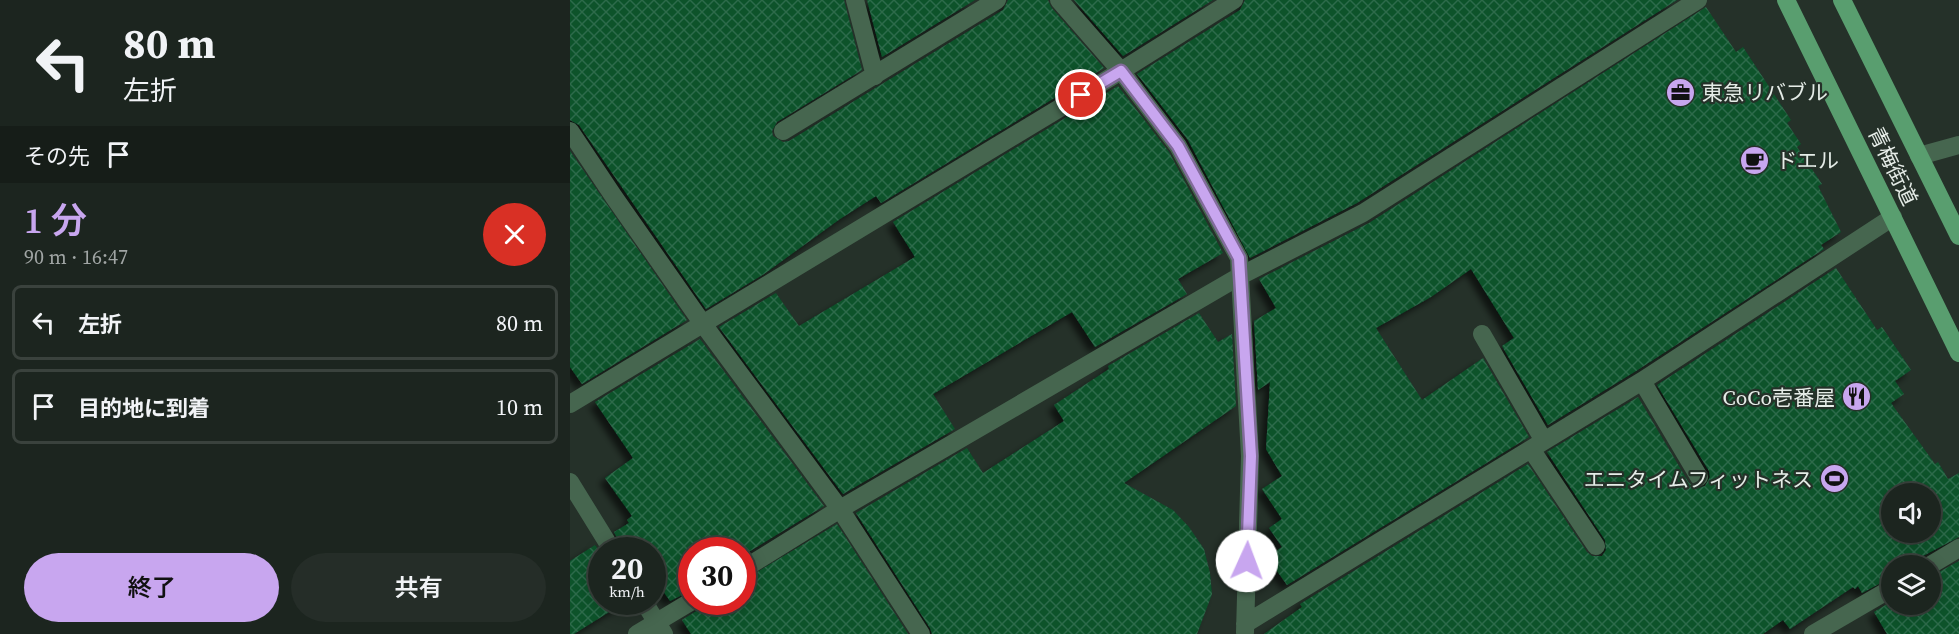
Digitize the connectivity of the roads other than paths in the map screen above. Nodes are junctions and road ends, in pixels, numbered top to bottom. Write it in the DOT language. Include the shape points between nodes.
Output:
graph roads {
  1 [pos="855,0"];
  2 [pos="997,0"];
  3 [pos="1059,0"];
  4 [pos="1234,0"];
  5 [pos="1698,0"];
  6 [pos="1786,0"];
  7 [pos="1842,0"];
  8 [pos="1121,71"];
  9 [pos="875,76"];
  10 [pos="570,131"];
  11 [pos="783,131"];
  12 [pos="1959,145"];
  13 [pos="1919,156"];
  14 [pos="1893,217"];
  15 [pos="1959,236"];
  16 [pos="1240,276"];
  17 [pos="704,324"];
  18 [pos="1482,334"];
  19 [pos="1959,353"];
  20 [pos="1642,381"];
  21 [pos="570,404"];
  22 [pos="1538,445"];
  23 [pos="1699,477"];
  24 [pos="570,482"];
  25 [pos="840,509"];
  26 [pos="604,537"];
  27 [pos="1596,546"];
  28 [pos="1959,548"];
  29 [pos="1941,559"];
  30 [pos="756,561"];
  31 [pos="1881,594"];
  32 [pos="678,613"];
  33 [pos="652,615"];
  34 [pos="661,628"];
  35 [pos="1245,629"];
  36 [pos="637,634"];
  37 [pos="921,634"];
  38 [pos="1813,634"];
  1 -- 9 [label="street"];
  2 -- 9 [label="street"];
  3 -- 8 [label="street"];
  4 -- 8 [label="street"];
  5 -- 16 [label="street" via="1363,213"];
  6 -- 14 [label="main road, 青梅街道"];
  7 -- 13 [label="main road, 青梅街道"];
  8 -- 16 [label="street" via="1178,146 1239,258"];
  8 -- 17 [label="street"];
  9 -- 11 [label="street"];
  10 -- 17 [label="street"];
  12 -- 13 [label="street"];
  13 -- 15 [label="main road, 青梅街道"];
  14 -- 19 [label="main road, 青梅街道"];
  14 -- 20 [label="street"];
  16 -- 25 [label="street"];
  16 -- 35 [label="street" via="1251,456"];
  17 -- 21 [label="street"];
  17 -- 25 [label="street"];
  18 -- 22 [label="street"];
  20 -- 22 [label="street"];
  20 -- 23 [label="street"];
  22 -- 27 [label="street"];
  22 -- 35 [label="street"];
  24 -- 26 [label="street"];
  25 -- 30 [label="street"];
  25 -- 37 [label="street"];
  28 -- 29 [label="street"];
  31 -- 38 [label="street"];
  32 -- 34 [label="street"];
  33 -- 34 [label="street"];
  34 -- 36 [label="street"];
}
